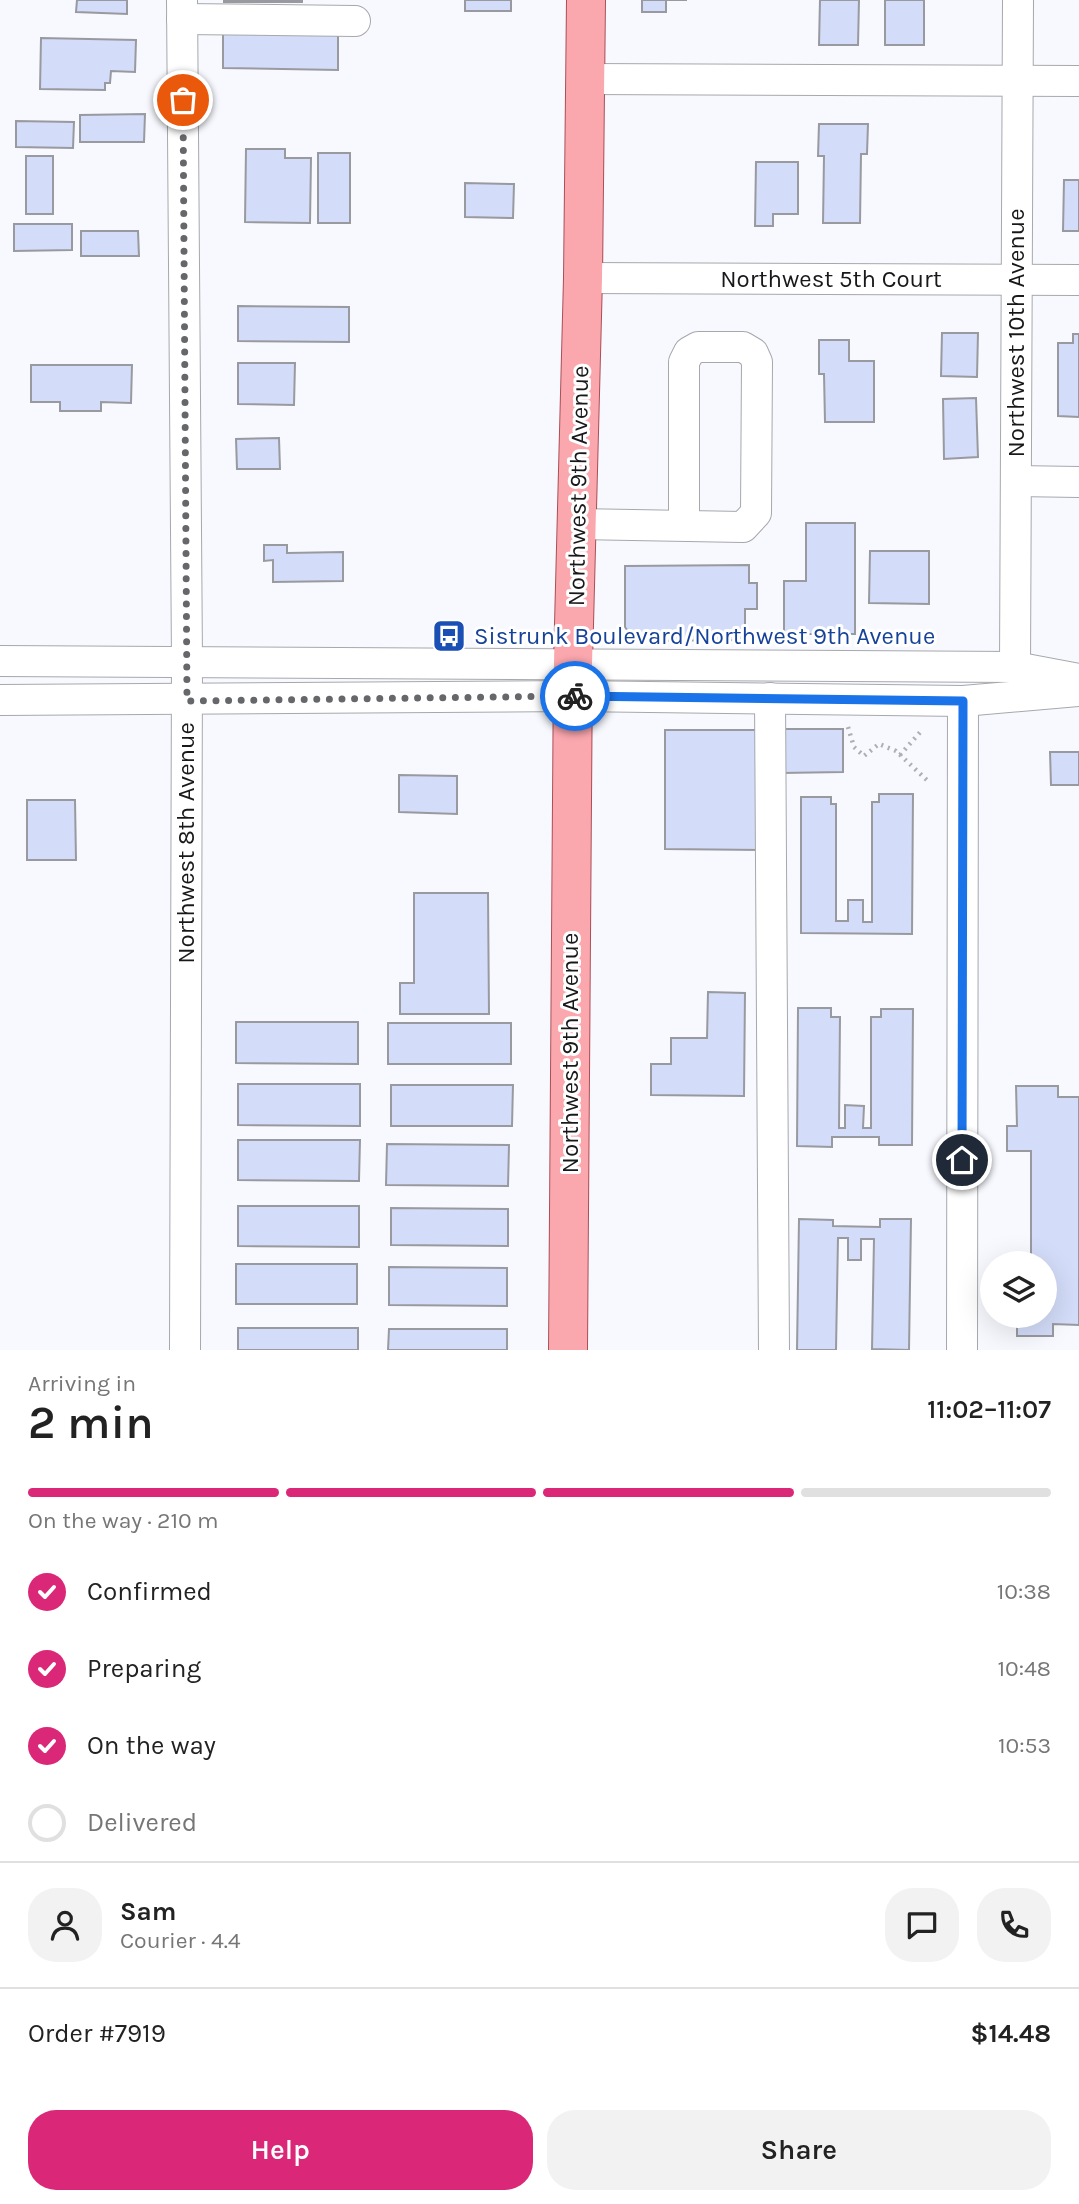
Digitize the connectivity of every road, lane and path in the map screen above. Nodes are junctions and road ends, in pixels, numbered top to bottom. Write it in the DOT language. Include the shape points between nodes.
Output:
graph roads {
  1 [pos="586,0"];
  2 [pos="1018,0"];
  3 [pos="182,9"];
  4 [pos="355,21"];
  5 [pos="585,79"];
  6 [pos="1017,80"];
  7 [pos="1079,81"];
  8 [pos="583,278"];
  9 [pos="1015,279"];
  10 [pos="1079,280"];
  11 [pos="1016,481"];
  12 [pos="1079,482"];
  13 [pos="577,524"];
  14 [pos="684,526"];
  15 [pos="0,662"];
  16 [pos="187,662"];
  17 [pos="1016,667"];
  18 [pos="573,679"];
  19 [pos="1079,679"];
  20 [pos="1079,691"];
  21 [pos="771,698"];
  22 [pos="0,700"];
  23 [pos="187,701"];
  24 [pos="963,701"];
  25 [pos="846,719"];
  26 [pos="931,719"];
  27 [pos="900,755"];
  28 [pos="930,783"];
  29 [pos="185,1350"];
  30 [pos="568,1350"];
  31 [pos="774,1350"];
  32 [pos="962,1350"];
  1 -- 5 [label="main road, Northwest 9th Avenue"];
  2 -- 6 [label="street, Northwest 10th Avenue"];
  3 -- 4 [label="street"];
  3 -- 16 [label="street, Northwest 8th Avenue"];
  5 -- 6 [label="street"];
  5 -- 8 [label="main road, Northwest 9th Avenue"];
  6 -- 7 [label="street"];
  6 -- 9 [label="street, Northwest 10th Avenue"];
  8 -- 9 [label="street, Northwest 5th Court"];
  8 -- 13 [label="main road, Northwest 9th Avenue"];
  9 -- 10 [label="street, Northwest 5th Court"];
  9 -- 11 [label="street, Northwest 10th Avenue"];
  11 -- 12 [label="street"];
  11 -- 17 [label="street, Northwest 10th Avenue"];
  13 -- 14 [label="street"];
  13 -- 18 [label="main road, Northwest 9th Avenue"];
  14 -- 14 [label="street" via="743,527 756,513 757,362 743,347 698,347 684,362"];
  15 -- 16 [label="street"];
  16 -- 18 [label="street"];
  16 -- 23 [label="street, Northwest 8th Avenue"];
  17 -- 18 [label="street"];
  17 -- 19 [label="street"];
  18 -- 21 [label="street"];
  18 -- 23 [label="street"];
  18 -- 30 [label="main road, Northwest 9th Avenue"];
  20 -- 24 [label="street"];
  21 -- 24 [label="street"];
  21 -- 31 [label="street"];
  22 -- 23 [label="street"];
  23 -- 29 [label="street, Northwest 8th Avenue"];
  24 -- 32 [label="street"];
  25 -- 27 [label="path" via="854,747 864,756 879,744"];
  26 -- 27 [label="path"];
  27 -- 28 [label="path"];
}
